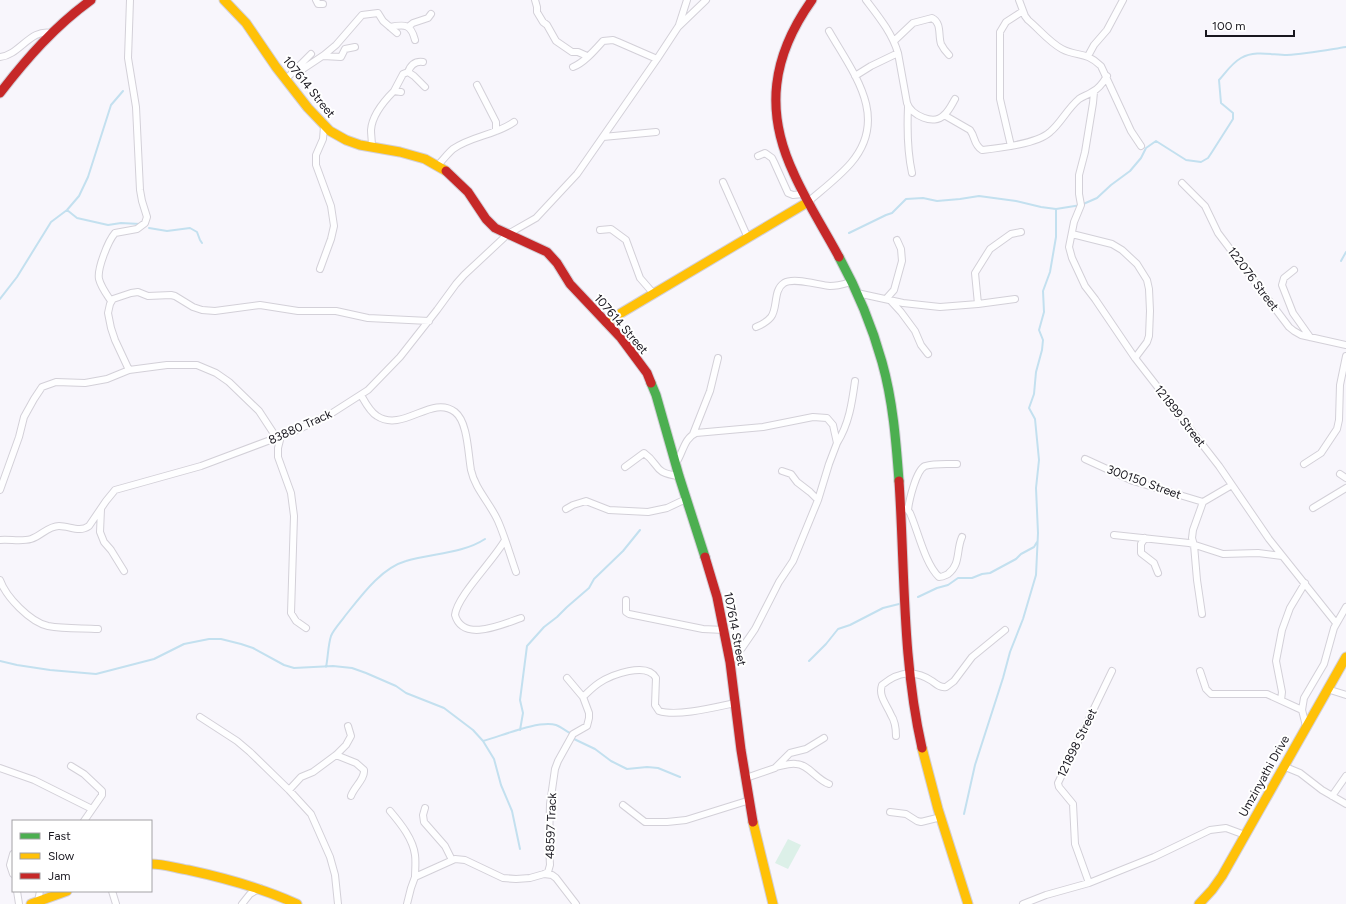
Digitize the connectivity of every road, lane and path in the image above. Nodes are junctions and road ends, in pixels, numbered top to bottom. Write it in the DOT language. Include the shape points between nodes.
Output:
graph roads {
  1 [pos="91,0"];
  2 [pos="130,0"];
  3 [pos="224,0"];
  4 [pos="316,0"];
  5 [pos="535,0"];
  6 [pos="687,0"];
  7 [pos="706,0"];
  8 [pos="812,0"];
  9 [pos="866,0"];
  10 [pos="1019,0"];
  11 [pos="1123,0"];
  12 [pos="323,4"];
  13 [pos="1023,11"];
  14 [pos="431,14"];
  15 [pos="390,27"];
  16 [pos="408,27"];
  17 [pos="678,27"];
  18 [pos="829,31"];
  19 [pos="52,33"];
  20 [pos="397,33"];
  21 [pos="415,40"];
  22 [pos="894,41"];
  23 [pos="355,47"];
  24 [pos="898,53"];
  25 [pos="311,54"];
  26 [pos="948,55"];
  27 [pos="323,56"];
  28 [pos="587,56"];
  29 [pos="1088,56"];
  30 [pos="0,57"];
  31 [pos="657,59"];
  32 [pos="424,62"];
  33 [pos="573,67"];
  34 [pos="293,72"];
  35 [pos="408,72"];
  36 [pos="855,76"];
  37 [pos="1107,76"];
  38 [pos="286,79"];
  39 [pos="477,85"];
  40 [pos="425,87"];
  41 [pos="394,91"];
  42 [pos="401,92"];
  43 [pos="1094,92"];
  44 [pos="0,93"];
  45 [pos="955,99"];
  46 [pos="908,107"];
  47 [pos="944,116"];
  48 [pos="514,122"];
  49 [pos="324,126"];
  50 [pos="496,131"];
  51 [pos="656,132"];
  52 [pos="603,137"];
  53 [pos="372,146"];
  54 [pos="1011,146"];
  55 [pos="1141,146"];
  56 [pos="758,156"];
  57 [pos="438,165"];
  58 [pos="912,172"];
  59 [pos="723,182"];
  60 [pos="1182,183"];
  61 [pos="806,198"];
  62 [pos="600,230"];
  63 [pos="1021,232"];
  64 [pos="508,234"];
  65 [pos="1072,234"];
  66 [pos="748,238"];
  67 [pos="897,240"];
  68 [pos="320,270"];
  69 [pos="1294,270"];
  70 [pos="851,282"];
  71 [pos="653,293"];
  72 [pos="857,293"];
  73 [pos="1015,299"];
  74 [pos="888,300"];
  75 [pos="111,301"];
  76 [pos="978,304"];
  77 [pos="429,321"];
  78 [pos="606,322"];
  79 [pos="756,327"];
  80 [pos="1310,337"];
  81 [pos="1346,345"];
  82 [pos="928,354"];
  83 [pos="1346,356"];
  84 [pos="718,358"];
  85 [pos="1135,358"];
  86 [pos="128,370"];
  87 [pos="855,381"];
  88 [pos="361,395"];
  89 [pos="693,434"];
  90 [pos="279,437"];
  91 [pos="837,444"];
  92 [pos="1085,459"];
  93 [pos="676,463"];
  94 [pos="957,464"];
  95 [pos="1304,464"];
  96 [pos="625,467"];
  97 [pos="782,471"];
  98 [pos="1340,474"];
  99 [pos="679,476"];
  100 [pos="1346,478"];
  101 [pos="1232,485"];
  102 [pos="1346,488"];
  103 [pos="0,490"];
  104 [pos="686,499"];
  105 [pos="818,500"];
  106 [pos="1203,502"];
  107 [pos="101,508"];
  108 [pos="1313,508"];
  109 [pos="566,509"];
  110 [pos="904,509"];
  111 [pos="1114,535"];
  112 [pos="962,537"];
  113 [pos="1145,538"];
  114 [pos="0,540"];
  115 [pos="504,540"];
  116 [pos="1194,544"];
  117 [pos="1282,556"];
  118 [pos="124,571"];
  119 [pos="516,572"];
  120 [pos="1158,573"];
  121 [pos="0,580"];
  122 [pos="1305,583"];
  123 [pos="626,600"];
  124 [pos="1346,607"];
  125 [pos="1202,614"];
  126 [pos="521,618"];
  127 [pos="1336,623"];
  128 [pos="306,628"];
  129 [pos="98,629"];
  130 [pos="724,630"];
  131 [pos="1005,630"];
  132 [pos="1346,657"];
  133 [pos="730,662"];
  134 [pos="1200,670"];
  135 [pos="1112,671"];
  136 [pos="910,673"];
  137 [pos="567,678"];
  138 [pos="1328,689"];
  139 [pos="1346,695"];
  140 [pos="583,697"];
  141 [pos="1281,700"];
  142 [pos="735,703"];
  143 [pos="1302,710"];
  144 [pos="200,717"];
  145 [pos="348,726"];
  146 [pos="1306,726"];
  147 [pos="896,736"];
  148 [pos="824,738"];
  149 [pos="336,755"];
  150 [pos="71,766"];
  151 [pos="1284,766"];
  152 [pos="0,768"];
  153 [pos="775,768"];
  154 [pos="1346,776"];
  155 [pos="746,778"];
  156 [pos="829,784"];
  157 [pos="289,790"];
  158 [pos="350,796"];
  159 [pos="1332,796"];
  160 [pos="750,800"];
  161 [pos="623,804"];
  162 [pos="1346,804"];
  163 [pos="425,808"];
  164 [pos="92,809"];
  165 [pos="390,812"];
  166 [pos="890,812"];
  167 [pos="941,817"];
  168 [pos="85,820"];
  169 [pos="1245,835"];
  170 [pos="12,858"];
  171 [pos="452,860"];
  172 [pos="152,864"];
  173 [pos="12,871"];
  174 [pos="544,874"];
  175 [pos="415,877"];
  176 [pos="1089,883"];
  177 [pos="260,888"];
  178 [pos="16,892"];
  179 [pos="40,892"];
  180 [pos="64,892"];
  181 [pos="112,892"];
  182 [pos="1204,902"];
  183 [pos="34,903"];
  184 [pos="19,904"];
  185 [pos="116,904"];
  186 [pos="242,904"];
  187 [pos="296,904"];
  188 [pos="338,904"];
  189 [pos="407,904"];
  190 [pos="576,904"];
  191 [pos="773,904"];
  192 [pos="968,904"];
  193 [pos="1023,904"];
  1 -- 19 [label="street"];
  2 -- 75 [label="street" via="128,58 136,107 140,190 147,217 139,228 115,233 106,249 98,276"];
  3 -- 38 [label="street, 107614 Street" via="246,23"];
  4 -- 12 [label="street" via="318,4"];
  5 -- 28 [label="street" via="537,12 556,41 572,52"];
  6 -- 17 [label="street"];
  7 -- 17 [label="street"];
  8 -- 61 [label="street" via="796,22 785,47 775,95 780,140"];
  9 -- 22 [label="street"];
  10 -- 13 [label="street"];
  11 -- 29 [label="street"];
  13 -- 29 [label="street" via="1028,20 1062,49"];
  13 -- 54 [label="street" via="1006,22 1000,32 1000,99"];
  14 -- 16 [label="street" via="428,18"];
  15 -- 16 [label="street"];
  15 -- 20 [label="street"];
  15 -- 27 [label="street" via="378,13 362,15"];
  16 -- 21 [label="street"];
  17 -- 31 [label="street, 83880 Track"];
  18 -- 36 [label="street"];
  19 -- 30 [label="street" via="40,33 10,54"];
  19 -- 44 [label="street" via="23,63"];
  22 -- 24 [label="street"];
  22 -- 26 [label="street" via="913,23 932,18 938,26 941,44"];
  23 -- 27 [label="street" via="345,49 341,56"];
  24 -- 36 [label="street"];
  24 -- 46 [label="street"];
  25 -- 34 [label="street"];
  27 -- 34 [label="street" via="300,71"];
  28 -- 31 [label="street" via="603,41 612,40"];
  28 -- 33 [label="street" via="582,64"];
  29 -- 37 [label="street" via="1101,66"];
  31 -- 52 [label="street, 83880 Track"];
  32 -- 35 [label="street" via="418,61"];
  34 -- 38 [label="street"];
  35 -- 40 [label="street"];
  35 -- 41 [label="street" via="403,74"];
  36 -- 61 [label="street" via="867,106 866,137 851,164"];
  37 -- 43 [label="street"];
  37 -- 55 [label="street" via="1131,131"];
  38 -- 49 [label="street, 107614 Street"];
  39 -- 50 [label="street" via="496,122"];
  41 -- 42 [label="street"];
  41 -- 53 [label="street" via="384,101 372,122"];
  43 -- 54 [label="street" via="1073,104 1049,133"];
  43 -- 65 [label="street, 121899 Street" via="1080,170 1081,210 1074,222"];
  45 -- 47 [label="street"];
  46 -- 47 [label="street" via="923,118 937,119"];
  46 -- 58 [label="street" via="908,155"];
  47 -- 54 [label="street" via="970,130 976,145 982,150"];
  48 -- 50 [label="street"];
  49 -- 53 [label="street, 107614 Street" via="346,140"];
  49 -- 68 [label="street" via="316,155 316,165 331,206 334,226"];
  50 -- 57 [label="street" via="455,148"];
  51 -- 52 [label="street"];
  52 -- 64 [label="street, 83880 Track" via="576,174 536,218"];
  53 -- 57 [label="street, 107614 Street" via="425,159"];
  56 -- 61 [label="street" via="765,153 772,158 788,193"];
  57 -- 64 [label="street, 107614 Street" via="459,182 495,228"];
  59 -- 66 [label="street"];
  60 -- 80 [label="street, 122076 Street" via="1205,206 1218,233 1289,327"];
  61 -- 66 [label="street"];
  61 -- 70 [label="street"];
  62 -- 71 [label="street" via="611,229 626,240 640,278"];
  63 -- 76 [label="street" via="1012,234 990,249 975,273"];
  64 -- 77 [label="street, 83880 Track" via="456,284"];
  64 -- 78 [label="street, 107614 Street" via="547,252 570,284"];
  65 -- 85 [label="street, 121899 Street" via="1070,251 1085,286"];
  65 -- 85 [label="street" via="1108,242 1118,247 1138,264 1147,280 1150,300 1149,336"];
  66 -- 71 [label="street"];
  67 -- 74 [label="street" via="902,261 894,290"];
  69 -- 80 [label="street" via="1284,278 1282,285 1293,313"];
  70 -- 72 [label="street"];
  70 -- 79 [label="street" via="836,286 787,282 779,290 772,317"];
  71 -- 78 [label="street"];
  72 -- 74 [label="street"];
  72 -- 110 [label="street" via="882,360 891,403"];
  73 -- 76 [label="street"];
  74 -- 76 [label="street" via="940,307"];
  74 -- 82 [label="street" via="908,320 920,345"];
  75 -- 77 [label="street" via="122,295 138,292 148,296 175,296 202,310 260,305 298,311 336,311 368,318"];
  75 -- 86 [label="street" via="108,313 111,328"];
  77 -- 88 [label="street, 83880 Track" via="400,357"];
  78 -- 93 [label="street, 107614 Street" via="637,358 651,381"];
  80 -- 81 [label="street, 122076 Street"];
  83 -- 95 [label="street" via="1340,385 1337,429 1320,453"];
  84 -- 89 [label="street" via="710,391"];
  85 -- 101 [label="street, 121899 Street"];
  86 -- 90 [label="street" via="197,365 216,373 255,406"];
  86 -- 103 [label="street" via="98,381 56,382 42,386 24,417"];
  87 -- 91 [label="street" via="848,420"];
  88 -- 90 [label="street, 83880 Track" via="324,418"];
  88 -- 115 [label="street" via="376,416 389,420 442,407 458,414 464,427 474,480 498,520"];
  89 -- 91 [label="street" via="763,427 820,417 827,418 833,425"];
  89 -- 93 [label="street"];
  90 -- 107 [label="street, 83880 Track" via="201,466 120,488 115,490"];
  90 -- 128 [label="street" via="278,457 291,493 294,516 291,614"];
  91 -- 105 [label="street"];
  92 -- 106 [label="street, 300150 Street" via="1133,481"];
  93 -- 99 [label="street, 107614 Street"];
  94 -- 110 [label="street" via="935,464 921,468"];
  96 -- 99 [label="street" via="644,454 661,472"];
  97 -- 105 [label="street" via="791,474"];
  98 -- 100 [label="street"];
  99 -- 104 [label="street, 107614 Street"];
  101 -- 106 [label="street"];
  101 -- 117 [label="street, 121899 Street"];
  102 -- 108 [label="street"];
  104 -- 109 [label="street" via="667,508 648,512 609,510 586,501"];
  104 -- 130 [label="street, 107614 Street" via="712,576"];
  105 -- 133 [label="street" via="792,561 756,629"];
  106 -- 116 [label="street" via="1192,530"];
  107 -- 114 [label="street, 83880 Track" via="89,526 83,530 56,526 32,539"];
  107 -- 118 [label="street" via="100,532"];
  110 -- 112 [label="street" via="914,522 926,556 937,576 943,577 954,568"];
  110 -- 136 [label="street"];
  111 -- 113 [label="street"];
  113 -- 116 [label="street"];
  113 -- 120 [label="street" via="1141,544 1141,553 1154,563"];
  115 -- 119 [label="street"];
  115 -- 126 [label="street" via="496,555 465,594 455,615 464,629 471,630 498,626"];
  116 -- 117 [label="street" via="1222,554 1258,553"];
  116 -- 125 [label="street"];
  117 -- 122 [label="street, 121899 Street"];
  121 -- 129 [label="street" via="16,605 39,622 50,626"];
  122 -- 127 [label="street, 121899 Street"];
  122 -- 141 [label="street" via="1290,608 1282,630 1276,661 1282,692"];
  123 -- 130 [label="street" via="626,612 629,614 697,628"];
  124 -- 127 [label="street"];
  127 -- 143 [label="street" via="1326,658 1306,693"];
  130 -- 133 [label="street, 107614 Street"];
  131 -- 136 [label="street" via="972,657 946,688 922,675"];
  132 -- 138 [label="street, Umzinyathi Drive"];
  133 -- 142 [label="street, 107614 Street"];
  134 -- 141 [label="street" via="1206,689 1211,694 1262,694"];
  135 -- 176 [label="street, 121898 Street" via="1058,783 1073,804 1075,844"];
  136 -- 147 [label="street" via="897,676 881,686"];
  136 -- 167 [label="street" via="919,734"];
  137 -- 140 [label="street, 48597 Track"];
  138 -- 139 [label="street"];
  138 -- 146 [label="street, Umzinyathi Drive"];
  140 -- 142 [label="street" via="601,682 614,676 642,670 655,676 656,707 659,711 703,709"];
  140 -- 174 [label="street, 48597 Track" via="589,713 588,724 573,734 555,769 550,804 550,869"];
  141 -- 143 [label="street"];
  142 -- 155 [label="street, 107614 Street"];
  143 -- 146 [label="street"];
  144 -- 157 [label="street" via="237,741"];
  145 -- 149 [label="street" via="350,739"];
  146 -- 151 [label="street, Umzinyathi Drive"];
  148 -- 153 [label="street" via="806,749 790,753"];
  149 -- 157 [label="street" via="313,772 301,777"];
  149 -- 158 [label="street" via="356,763 364,770"];
  150 -- 164 [label="street" via="102,791"];
  151 -- 159 [label="street" via="1300,773"];
  151 -- 169 [label="street, Umzinyathi Drive"];
  152 -- 164 [label="street" via="34,780"];
  153 -- 155 [label="street"];
  153 -- 156 [label="street" via="797,764"];
  154 -- 159 [label="street"];
  155 -- 160 [label="street, 107614 Street"];
  157 -- 188 [label="street" via="311,814 330,857 335,874"];
  159 -- 162 [label="street"];
  160 -- 161 [label="street" via="686,820 667,822 645,822"];
  160 -- 191 [label="street, 107614 Street"];
  163 -- 171 [label="street" via="424,822 446,846"];
  164 -- 168 [label="street"];
  165 -- 175 [label="street" via="400,823 412,844 416,857"];
  166 -- 167 [label="street" via="906,814 921,822"];
  167 -- 192 [label="street"];
  169 -- 176 [label="street" via="1226,828 1210,830 1154,857"];
  169 -- 182 [label="street, Umzinyathi Drive"];
  170 -- 173 [label="street"];
  171 -- 174 [label="street, 48597 Track" via="465,860 503,878 516,879"];
  171 -- 175 [label="street"];
  172 -- 177 [label="street"];
  174 -- 190 [label="street" via="556,878"];
  175 -- 189 [label="street"];
  176 -- 193 [label="street"];
  177 -- 186 [label="street" via="250,894"];
  177 -- 187 [label="street"];
  178 -- 184 [label="street"];
  179 -- 183 [label="street"];
  180 -- 183 [label="street"];
  181 -- 185 [label="street"];
}
